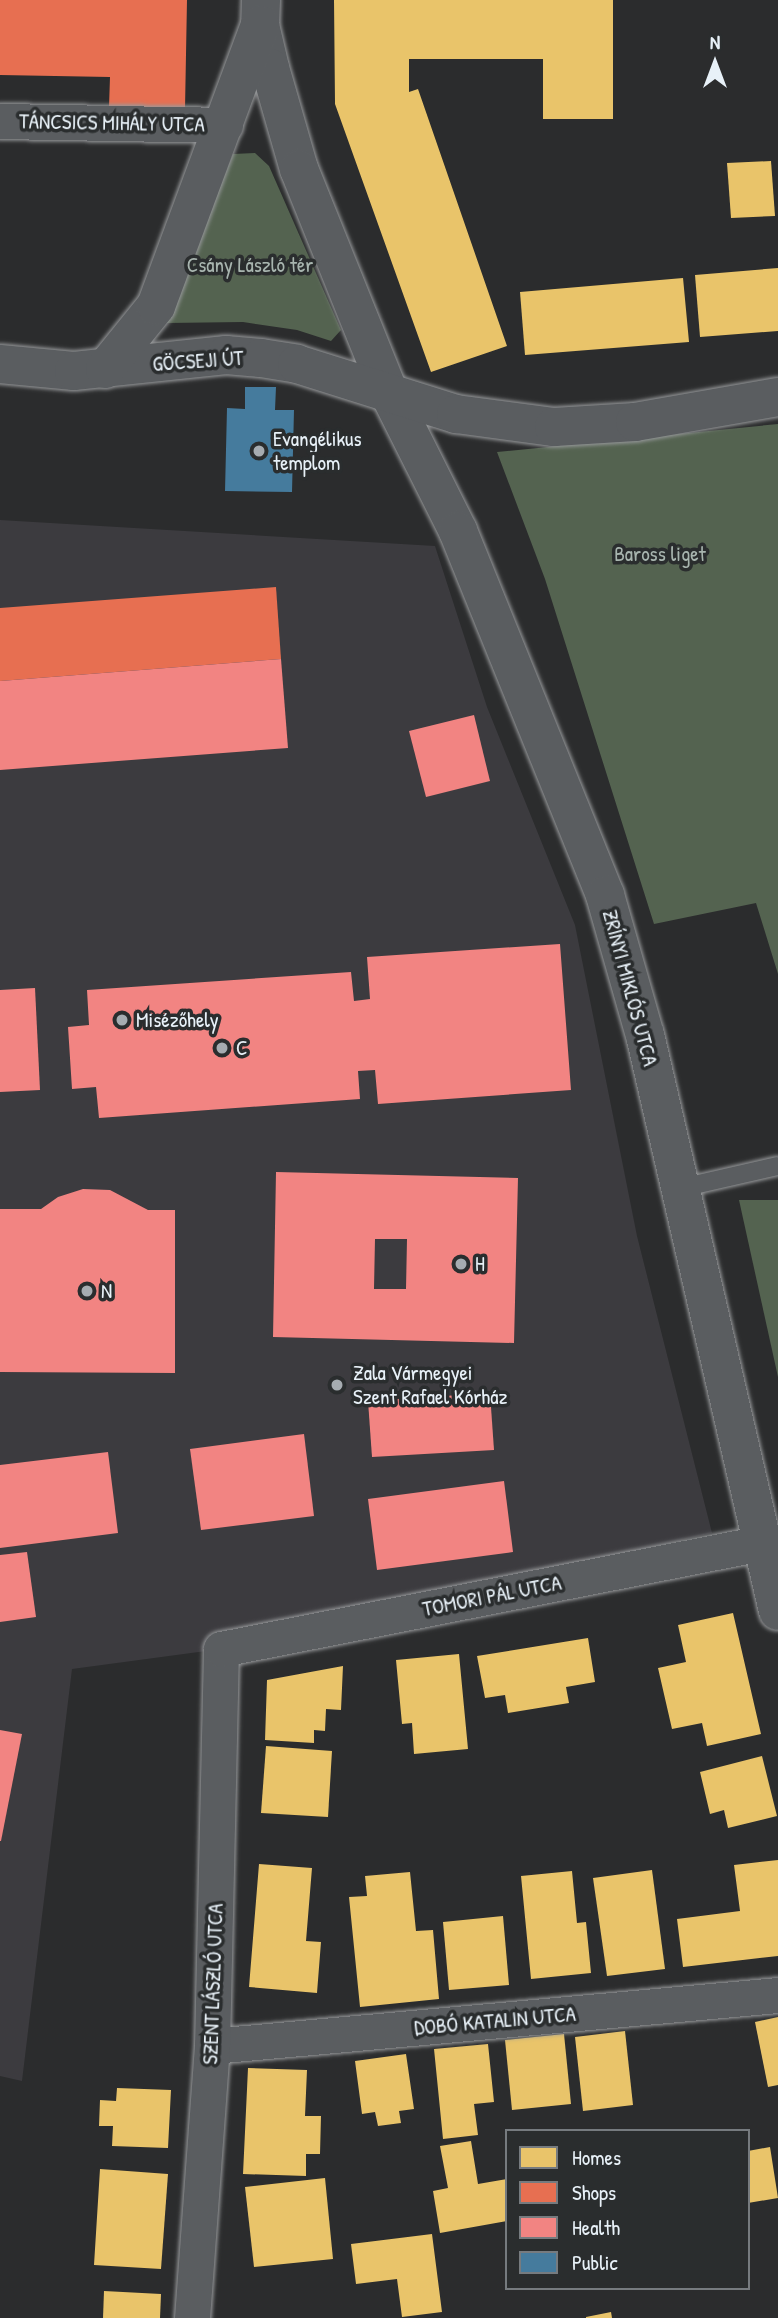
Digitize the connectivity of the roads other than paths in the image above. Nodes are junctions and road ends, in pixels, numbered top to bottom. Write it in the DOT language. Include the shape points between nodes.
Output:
graph roads {
  1 [pos="260,13"];
  2 [pos="0,121"];
  3 [pos="225,125"];
  4 [pos="0,364"];
  5 [pos="105,369"];
  6 [pos="390,395"];
  7 [pos="778,397"];
  8 [pos="778,1166"];
  9 [pos="681,1188"];
  10 [pos="762,1543"];
  11 [pos="778,1611"];
  12 [pos="221,1649"];
  13 [pos="778,1995"];
  14 [pos="212,2046"];
  15 [pos="192,2318"];
  1 -- 3 [label="street"];
  1 -- 6 [label="street" via="299,169"];
  2 -- 3 [label="street, TÁNCSICS MIHÁLY UTCA"];
  3 -- 5 [label="street" via="156,306"];
  4 -- 5 [label="street, GÖCSEJI ÚT"];
  5 -- 6 [label="street, GÖCSEJI ÚT" via="226,355 261,358 297,364"];
  6 -- 7 [label="street, GÖCSEJI ÚT" via="487,421 554,427 635,422"];
  6 -- 9 [label="street, ZRÍNYI MIKLÓS UTCA" via="458,531 605,895"];
  8 -- 9 [label="lane"];
  9 -- 10 [label="street, ZRÍNYI MIKLÓS UTCA"];
  10 -- 11 [label="street, ZRÍNYI MIKLÓS UTCA"];
  10 -- 12 [label="street, TOMORI PÁL UTCA"];
  12 -- 14 [label="street, SZENT LÁSZLÓ UTCA"];
  13 -- 14 [label="street, DOBÓ KATALIN UTCA"];
  14 -- 15 [label="street, SZENT LÁSZLÓ UTCA"];
}
